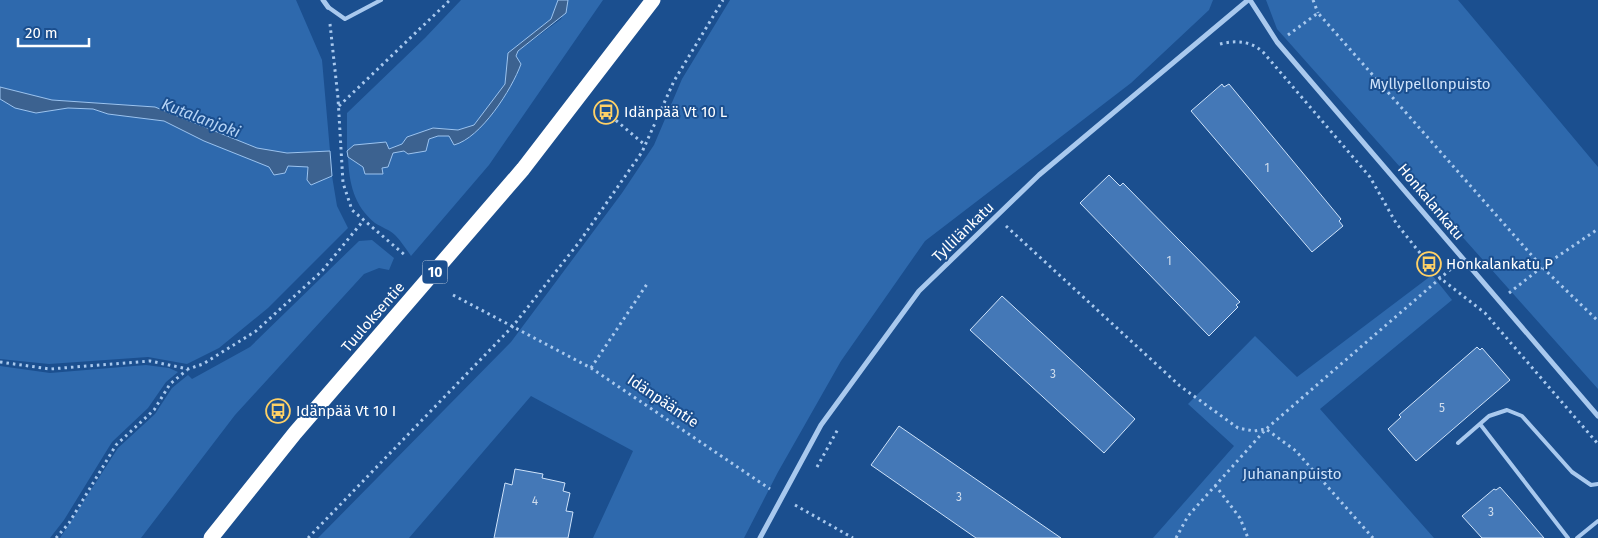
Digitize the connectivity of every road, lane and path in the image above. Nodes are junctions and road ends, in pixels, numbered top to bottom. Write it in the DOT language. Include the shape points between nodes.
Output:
graph roads {
  1 [pos="323,0"];
  2 [pos="381,0"];
  3 [pos="450,0"];
  4 [pos="653,0"];
  5 [pos="723,0"];
  6 [pos="1249,0"];
  7 [pos="1313,0"];
  8 [pos="328,7"];
  9 [pos="1318,14"];
  10 [pos="1278,42"];
  11 [pos="1213,49"];
  12 [pos="1263,52"];
  13 [pos="339,106"];
  14 [pos="606,112"];
  15 [pos="645,145"];
  16 [pos="1013,220"];
  17 [pos="362,221"];
  18 [pos="1598,229"];
  19 [pos="1012,232"];
  20 [pos="999,233"];
  21 [pos="406,256"];
  22 [pos="1462,259"];
  23 [pos="1542,267"];
  24 [pos="1440,278"];
  25 [pos="647,284"];
  26 [pos="453,295"];
  27 [pos="1500,301"];
  28 [pos="1485,313"];
  29 [pos="1598,321"];
  30 [pos="513,326"];
  31 [pos="0,362"];
  32 [pos="591,368"];
  33 [pos="188,369"];
  34 [pos="1598,416"];
  35 [pos="1480,424"];
  36 [pos="839,428"];
  37 [pos="1266,428"];
  38 [pos="1458,443"];
  39 [pos="1598,444"];
  40 [pos="815,471"];
  41 [pos="1598,484"];
  42 [pos="1215,485"];
  43 [pos="782,497"];
  44 [pos="801,497"];
  45 [pos="796,505"];
  46 [pos="792,514"];
  47 [pos="1598,521"];
  48 [pos="56,538"];
  49 [pos="211,538"];
  50 [pos="308,538"];
  51 [pos="760,538"];
  52 [pos="853,538"];
  53 [pos="1176,538"];
  54 [pos="1248,538"];
  55 [pos="1373,538"];
  56 [pos="1568,538"];
  57 [pos="1577,538"];
  1 -- 8 [label="street"];
  2 -- 8 [label="lane" via="345,19"];
  3 -- 13 [label="path"];
  4 -- 49 [label="highway, Tuuloksentie / 10" via="523,169 295,433"];
  5 -- 15 [label="path" via="674,81"];
  6 -- 10 [label="street, Honkalankatu"];
  6 -- 43 [label="street, Tyllilänkatu" via="1039,175 919,290 822,425"];
  7 -- 9 [label="path"];
  8 -- 13 [label="path"];
  9 -- 10 [label="path"];
  9 -- 23 [label="path"];
  10 -- 12 [label="path"];
  10 -- 22 [label="street, Honkalankatu"];
  11 -- 12 [label="path" via="1237,41 1256,45"];
  12 -- 24 [label="path" via="1370,177 1396,223"];
  13 -- 17 [label="path" via="343,183 352,210"];
  14 -- 15 [label="path"];
  15 -- 30 [label="path" via="580,241"];
  16 -- 20 [label="path"];
  17 -- 21 [label="path"];
  17 -- 33 [label="path" via="322,271 256,332 204,364"];
  18 -- 23 [label="path"];
  19 -- 37 [label="path" via="1180,386 1238,428 1254,431"];
  22 -- 24 [label="path"];
  22 -- 27 [label="street, Honkalankatu"];
  23 -- 27 [label="path"];
  23 -- 29 [label="path"];
  24 -- 28 [label="path"];
  24 -- 37 [label="path"];
  25 -- 32 [label="path"];
  26 -- 30 [label="path, Idänpääntie"];
  27 -- 28 [label="path"];
  27 -- 34 [label="street, Honkalankatu"];
  28 -- 39 [label="path"];
  30 -- 32 [label="path, Idänpääntie"];
  30 -- 50 [label="path"];
  31 -- 33 [label="path" via="50,369 150,361"];
  32 -- 43 [label="path, Idänpääntie"];
  33 -- 48 [label="path" via="170,384 154,410 116,445"];
  35 -- 38 [label="lane"];
  35 -- 41 [label="lane" via="1507,410 1522,416 1572,472 1591,485"];
  35 -- 56 [label="lane"];
  36 -- 40 [label="path"];
  37 -- 42 [label="path"];
  37 -- 55 [label="path" via="1296,451"];
  42 -- 53 [label="path" via="1188,516"];
  42 -- 54 [label="path" via="1240,518"];
  43 -- 45 [label="path, Idänpääntie"];
  43 -- 51 [label="street, Tyllilänkatu"];
  44 -- 45 [label="path"];
  45 -- 46 [label="path"];
  45 -- 52 [label="path, Idänpääntie"];
  47 -- 57 [label="lane"];
}
